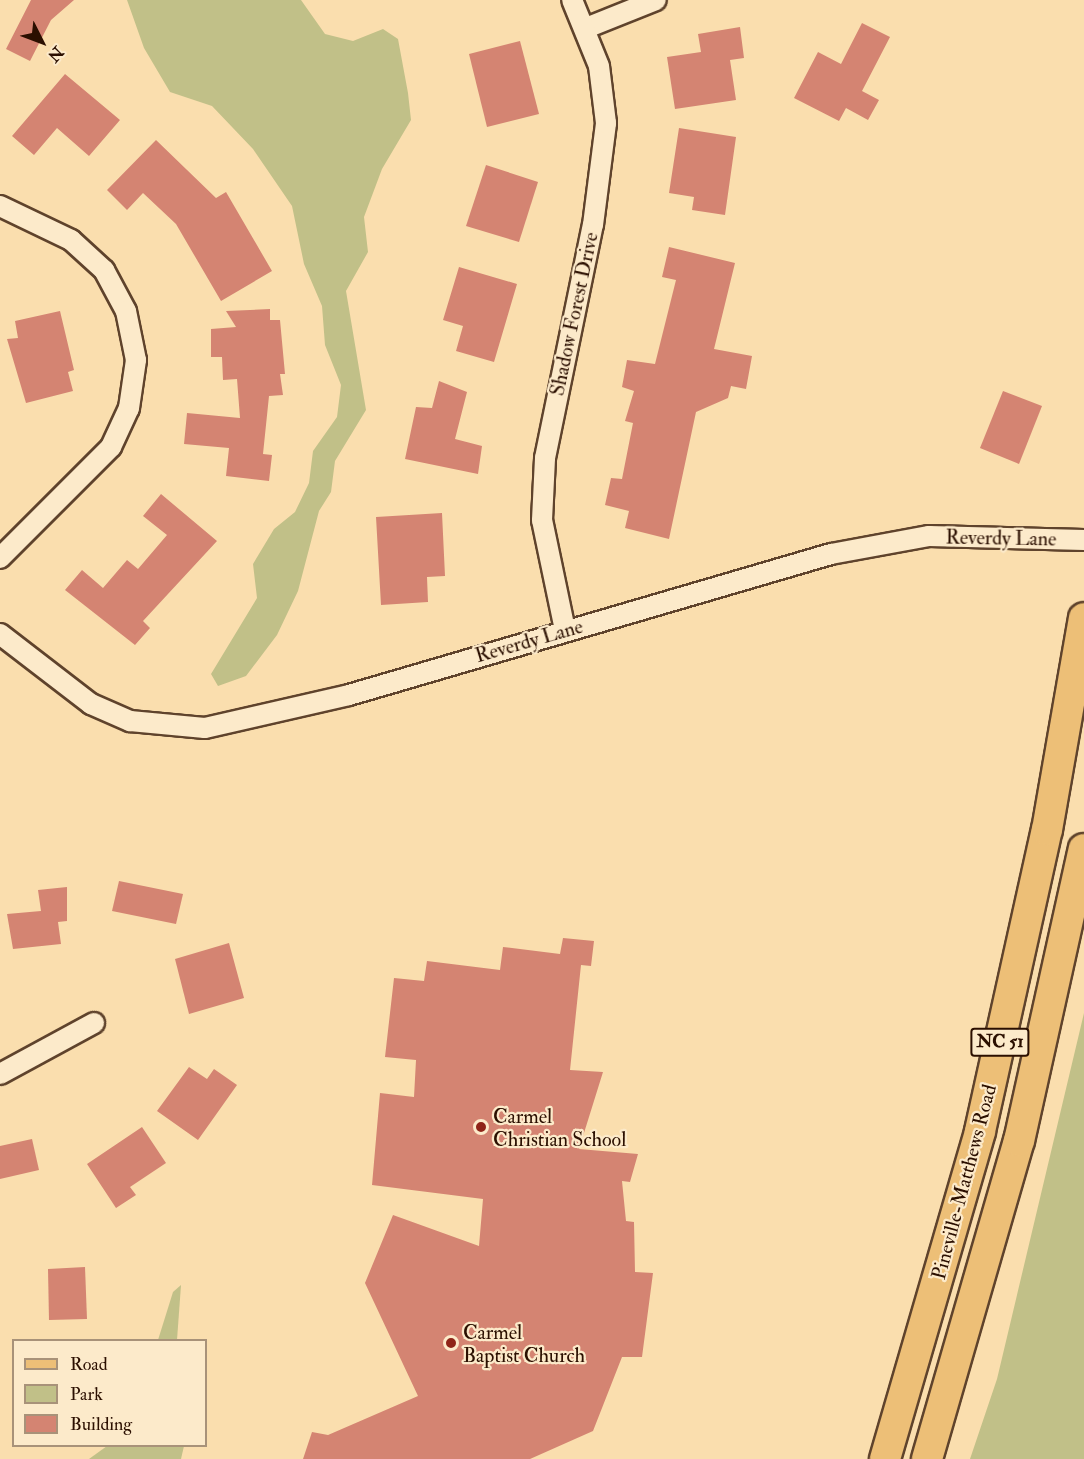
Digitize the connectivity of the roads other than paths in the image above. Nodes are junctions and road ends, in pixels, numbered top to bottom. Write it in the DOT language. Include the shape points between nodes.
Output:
graph roads {
  1 [pos="573,0"];
  2 [pos="656,0"];
  3 [pos="586,28"];
  4 [pos="0,206"];
  5 [pos="1084,540"];
  6 [pos="0,558"];
  7 [pos="1084,618"];
  8 [pos="565,630"];
  9 [pos="0,634"];
  10 [pos="1084,849"];
  11 [pos="94,1023"];
  12 [pos="0,1074"];
  13 [pos="885,1459"];
  14 [pos="927,1459"];
  1 -- 3 [label="street, Shadow Forest Drive"];
  2 -- 3 [label="street"];
  3 -- 8 [label="street, Shadow Forest Drive" via="599,66 606,123 593,225 544,458 542,520"];
  4 -- 6 [label="street" via="71,240 104,270 126,311 136,360 129,408 111,447"];
  5 -- 8 [label="street, Reverdy Lane" via="929,536 831,554"];
  7 -- 13 [label="main road, Pineville-Matthews Road / NC 51" via="1047,830 980,1131"];
  8 -- 9 [label="street, Reverdy Lane" via="249,722 171,729 130,721 91,704"];
  10 -- 14 [label="main road, Pineville-Matthews Road / NC 51" via="1019,1141"];
  11 -- 12 [label="street"];
}
